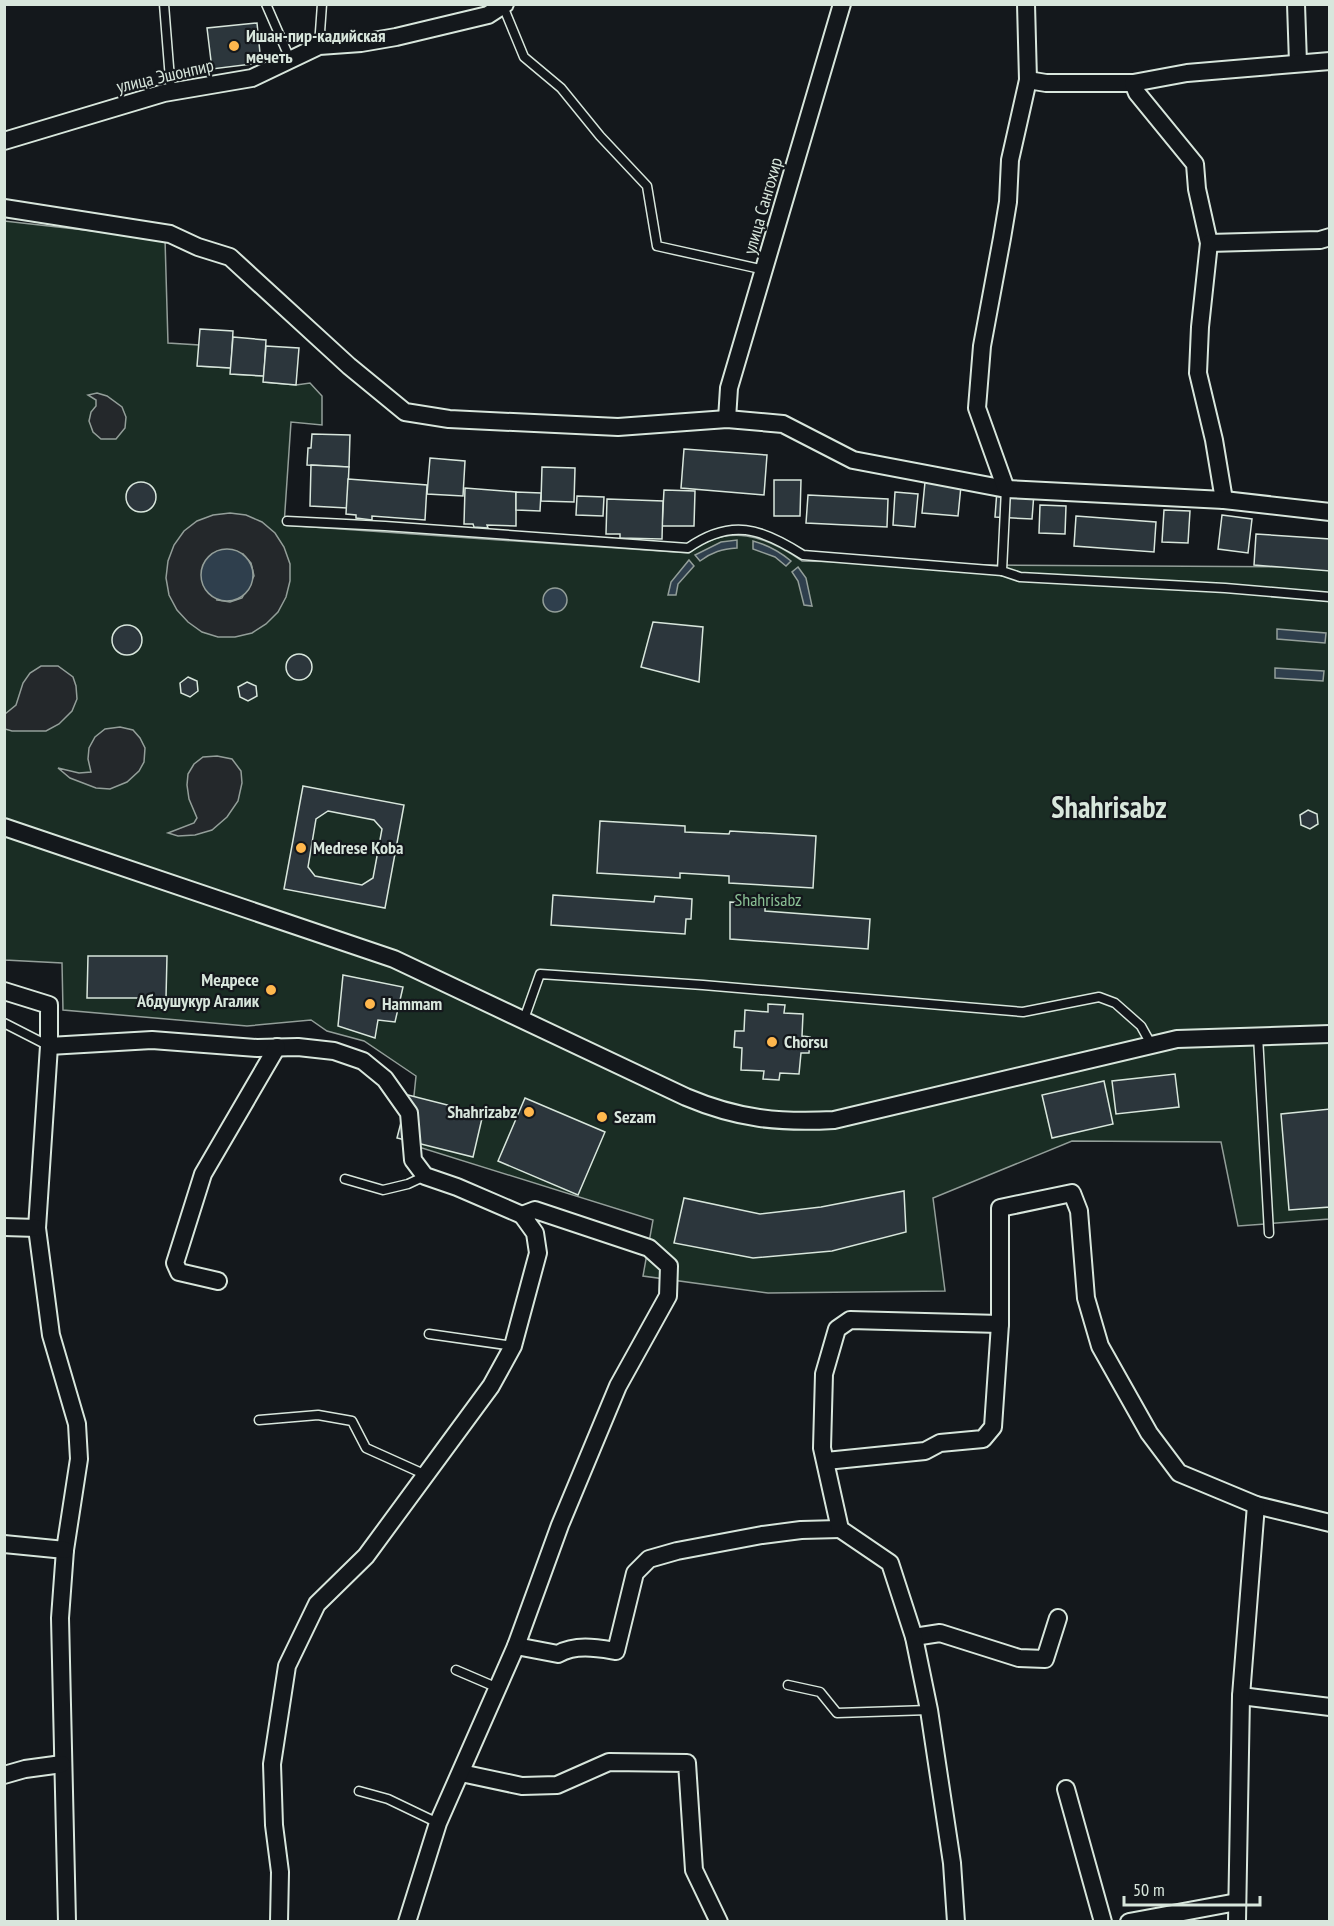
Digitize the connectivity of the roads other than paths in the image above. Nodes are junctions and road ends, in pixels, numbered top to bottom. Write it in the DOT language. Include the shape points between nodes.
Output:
graph roads {
  1 [pos="164,4"];
  2 [pos="266,4"];
  3 [pos="322,4"];
  4 [pos="842,4"];
  5 [pos="1026,4"];
  6 [pos="1296,4"];
  7 [pos="504,5"];
  8 [pos="319,46"];
  9 [pos="290,59"];
  10 [pos="1329,61"];
  11 [pos="1298,63"];
  12 [pos="1028,80"];
  13 [pos="1133,83"];
  14 [pos="171,92"];
  15 [pos="4,141"];
  16 [pos="4,208"];
  17 [pos="1329,237"];
  18 [pos="1209,243"];
  19 [pos="765,270"];
  20 [pos="727,419"];
  21 [pos="1006,489"];
  22 [pos="1224,500"];
  23 [pos="1329,512"];
  24 [pos="287,521"];
  25 [pos="1002,571"];
  26 [pos="1329,597"];
  27 [pos="4,827"];
  28 [pos="4,991"];
  29 [pos="524,1019"];
  30 [pos="4,1023"];
  31 [pos="1329,1034"];
  32 [pos="1258,1036"];
  33 [pos="1151,1044"];
  34 [pos="49,1046"];
  35 [pos="277,1047"];
  36 [pos="425,1176"];
  37 [pos="345,1179"];
  38 [pos="522,1215"];
  39 [pos="4,1227"];
  40 [pos="37,1228"];
  41 [pos="1269,1233"];
  42 [pos="218,1281"];
  43 [pos="1000,1324"];
  44 [pos="429,1334"];
  45 [pos="513,1346"];
  46 [pos="260,1420"];
  47 [pos="826,1461"];
  48 [pos="426,1475"];
  49 [pos="1256,1505"];
  50 [pos="1329,1523"];
  51 [pos="840,1529"];
  52 [pos="4,1544"];
  53 [pos="65,1550"];
  54 [pos="1058,1618"];
  55 [pos="914,1638"];
  56 [pos="516,1646"];
  57 [pos="456,1670"];
  58 [pos="788,1685"];
  59 [pos="498,1688"];
  60 [pos="1241,1696"];
  61 [pos="1329,1707"];
  62 [pos="929,1710"];
  63 [pos="62,1764"];
  64 [pos="461,1773"];
  65 [pos="4,1775"];
  66 [pos="1066,1789"];
  67 [pos="359,1791"];
  68 [pos="438,1823"];
  69 [pos="1237,1902"];
  70 [pos="67,1922"];
  71 [pos="279,1922"];
  72 [pos="407,1922"];
  73 [pos="719,1922"];
  74 [pos="956,1922"];
  75 [pos="1103,1922"];
  76 [pos="1128,1922"];
  77 [pos="1237,1922"];
  1 -- 14 [label="lane"];
  2 -- 9 [label="lane"];
  3 -- 8 [label="lane"];
  4 -- 19 [label="street, улица Сангохир"];
  5 -- 12 [label="street"];
  6 -- 11 [label="street"];
  7 -- 8 [label="street, улица Эшонпир" via="489,15 396,37"];
  7 -- 19 [label="lane" via="524,57 561,88 646,186 657,246"];
  8 -- 9 [label="street, улица Эшонпир"];
  9 -- 14 [label="street, улица Эшонпир" via="252,78"];
  10 -- 11 [label="street"];
  11 -- 13 [label="street" via="1187,73"];
  12 -- 13 [label="street"];
  12 -- 21 [label="street" via="1010,160 1008,202 982,346 978,408"];
  13 -- 18 [label="street" via="1196,164 1197,189"];
  14 -- 15 [label="street, улица Эшонпир"];
  16 -- 20 [label="street" via="170,234 230,257 405,412 449,419 618,427"];
  17 -- 18 [label="street"];
  18 -- 22 [label="street" via="1198,373"];
  19 -- 20 [label="street, улица Сангохир" via="729,387"];
  20 -- 21 [label="street" via="783,424 853,460"];
  21 -- 22 [label="street"];
  21 -- 25 [label="lane"];
  22 -- 23 [label="street"];
  24 -- 25 [label="lane" via="687,549 719,531 746,530 783,542 802,555"];
  25 -- 26 [label="lane" via="1020,577"];
  27 -- 29 [label="street" via="394,959"];
  28 -- 34 [label="street" via="49,1005"];
  29 -- 33 [label="street" via="715,1110 796,1122 834,1120"];
  29 -- 33 [label="lane" via="540,974 1023,1012 1099,997 1115,1003 1141,1026"];
  30 -- 34 [label="lane"];
  31 -- 32 [label="street"];
  32 -- 33 [label="street" via="1177,1039"];
  32 -- 41 [label="lane"];
  34 -- 35 [label="street" via="152,1040"];
  34 -- 40 [label="street"];
  35 -- 36 [label="street" via="334,1051 363,1061 385,1078 409,1113 413,1160"];
  35 -- 42 [label="street" via="203,1174 175,1263 179,1272"];
  36 -- 37 [label="lane" via="383,1190"];
  36 -- 38 [label="street"];
  38 -- 45 [label="street" via="535,1233 538,1253"];
  38 -- 56 [label="street" via="535,1210 649,1248 669,1266 669,1276 668,1296 618,1386 560,1525"];
  39 -- 40 [label="street"];
  40 -- 53 [label="street" via="51,1335 76,1424 79,1459"];
  43 -- 47 [label="street" via="993,1427 983,1439 940,1443 925,1451"];
  43 -- 47 [label="street" via="850,1320 837,1329 824,1374 822,1448"];
  43 -- 49 [label="street" via="1000,1208 1072,1193 1079,1210 1086,1298 1100,1346 1149,1433 1179,1473"];
  44 -- 45 [label="lane"];
  45 -- 48 [label="street" via="491,1386"];
  46 -- 48 [label="lane" via="318,1415 352,1421 366,1448"];
  47 -- 51 [label="street"];
  48 -- 71 [label="street" via="366,1556 317,1604 288,1666 272,1764 280,1872"];
  49 -- 50 [label="street"];
  49 -- 60 [label="street"];
  51 -- 55 [label="street" via="890,1563"];
  51 -- 56 [label="street" via="762,1535 649,1559 635,1573 616,1652 594,1647 567,1648 558,1654"];
  52 -- 53 [label="street"];
  53 -- 63 [label="street" via="60,1618"];
  54 -- 55 [label="street" via="1045,1659 1019,1658 940,1633"];
  55 -- 62 [label="street"];
  56 -- 59 [label="street"];
  57 -- 59 [label="lane"];
  58 -- 62 [label="lane" via="820,1692 837,1713"];
  59 -- 64 [label="street"];
  60 -- 61 [label="street"];
  60 -- 69 [label="street"];
  62 -- 74 [label="street" via="952,1863"];
  63 -- 65 [label="street"];
  63 -- 70 [label="street"];
  64 -- 68 [label="street"];
  64 -- 73 [label="street" via="522,1786 557,1785 609,1762 687,1763 694,1870"];
  66 -- 75 [label="street"];
  67 -- 68 [label="lane" via="388,1799"];
  68 -- 72 [label="street"];
  69 -- 76 [label="street"];
  69 -- 77 [label="street"];
}
